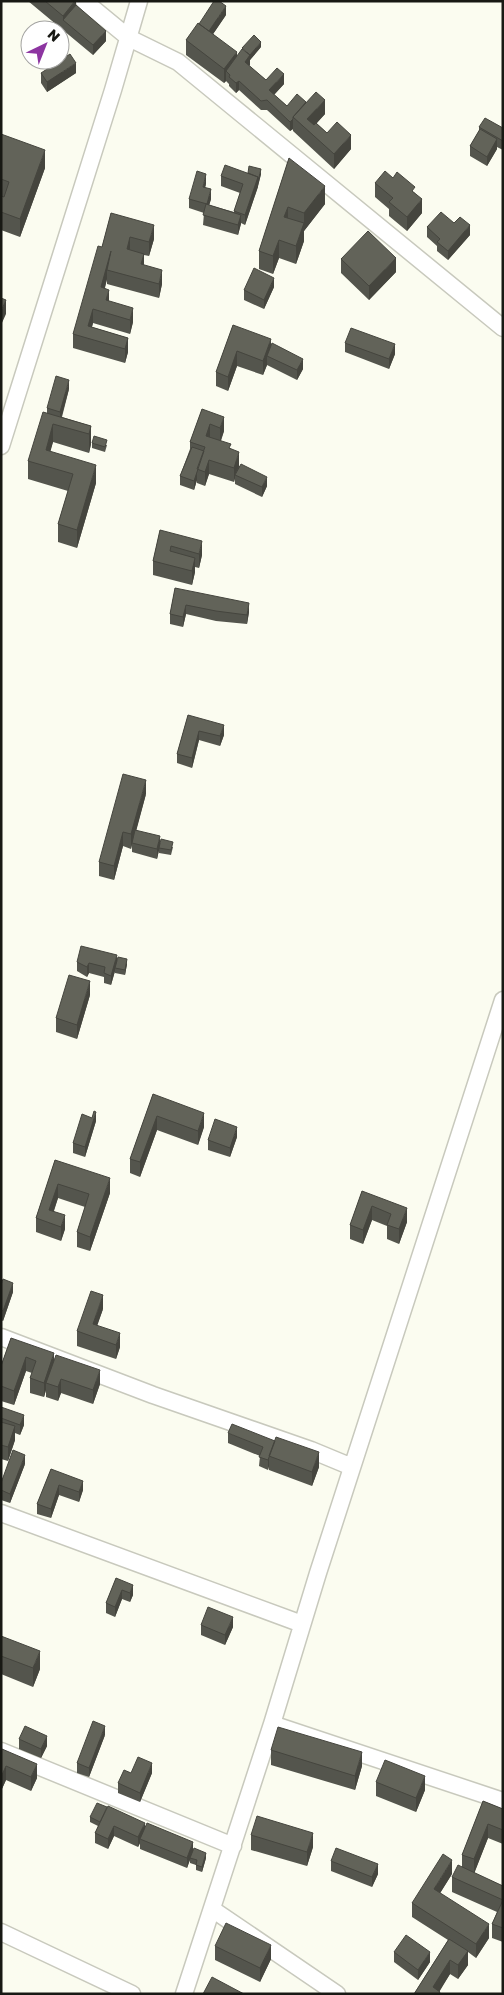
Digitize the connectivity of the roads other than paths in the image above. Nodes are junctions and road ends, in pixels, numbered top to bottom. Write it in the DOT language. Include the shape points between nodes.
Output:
graph roads {
  1 [pos="84,1"];
  2 [pos="139,1"];
  3 [pos="129,38"];
  4 [pos="503,328"];
  5 [pos="1,446"];
  6 [pos="503,1000"];
  7 [pos="1,1337"];
  8 [pos="352,1467"];
  9 [pos="1,1513"];
  10 [pos="302,1624"];
  11 [pos="272,1724"];
  12 [pos="1,1751"];
  13 [pos="503,1801"];
  14 [pos="233,1846"];
  15 [pos="212,1909"];
  16 [pos="1,1932"];
  17 [pos="132,1994"];
  18 [pos="184,1994"];
  19 [pos="337,1994"];
  1 -- 3 [label="street"];
  2 -- 3 [label="street"];
  3 -- 4 [label="street" via="178,62"];
  3 -- 5 [label="street"];
  6 -- 8 [label="street"];
  7 -- 8 [label="street"];
  8 -- 10 [label="street"];
  9 -- 10 [label="street"];
  10 -- 11 [label="street"];
  11 -- 13 [label="street"];
  11 -- 14 [label="street"];
  12 -- 14 [label="street"];
  14 -- 15 [label="street"];
  15 -- 18 [label="street"];
  15 -- 19 [label="street"];
  16 -- 17 [label="street"];
}
